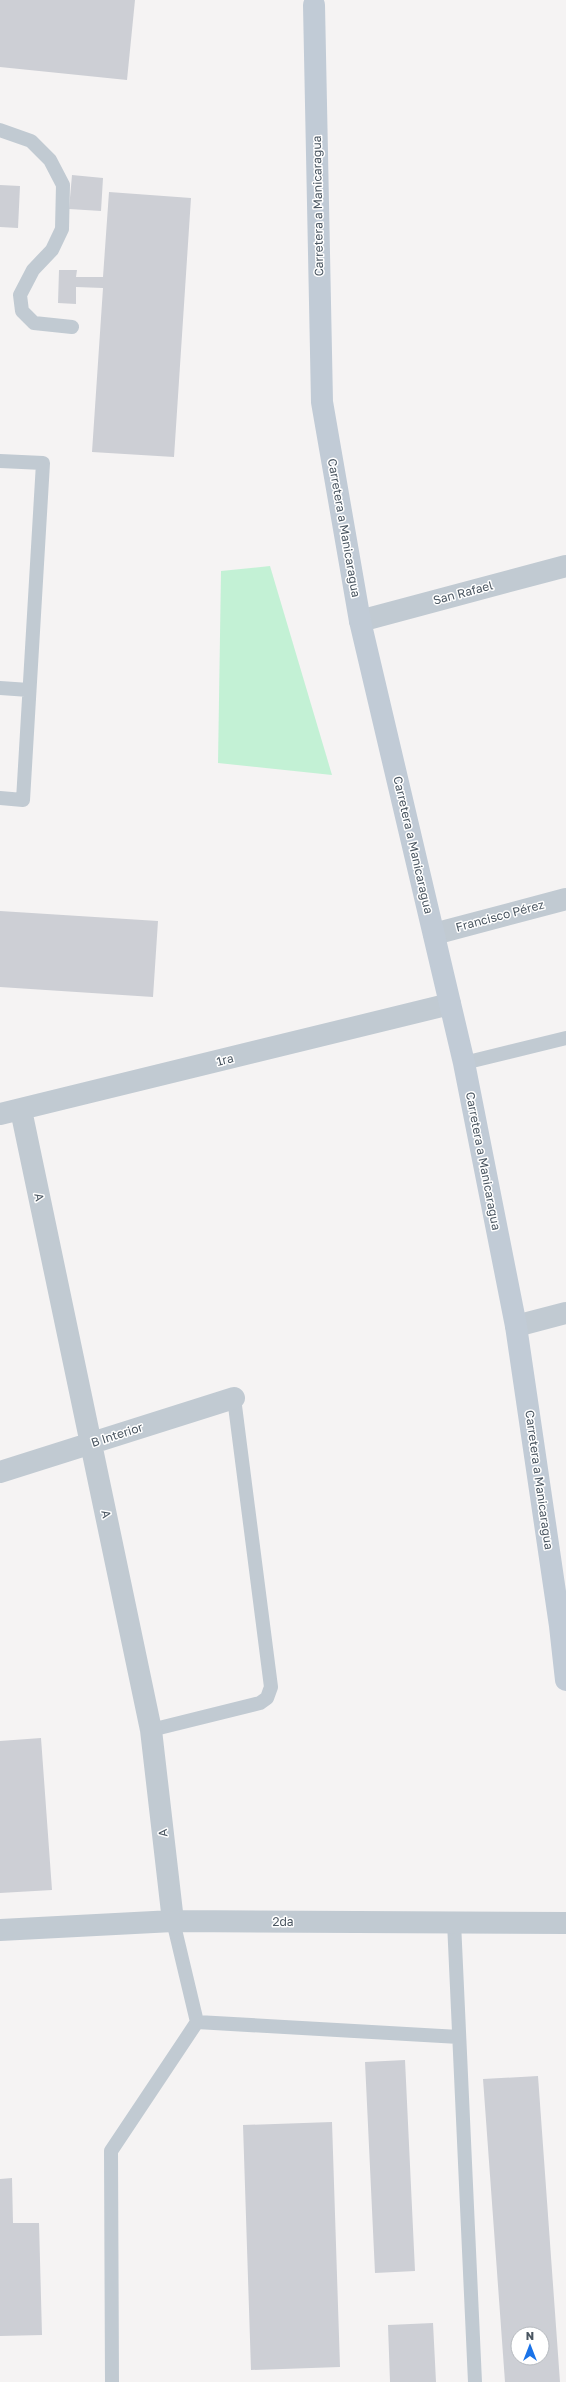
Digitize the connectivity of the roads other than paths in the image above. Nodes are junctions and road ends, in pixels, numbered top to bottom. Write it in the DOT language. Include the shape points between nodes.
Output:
graph roads {
  1 [pos="314,2"];
  2 [pos="0,130"];
  3 [pos="72,327"];
  4 [pos="0,461"];
  5 [pos="566,566"];
  6 [pos="360,621"];
  7 [pos="0,688"];
  8 [pos="29,690"];
  9 [pos="0,798"];
  10 [pos="566,899"];
  11 [pos="434,934"];
  12 [pos="450,1004"];
  13 [pos="566,1038"];
  14 [pos="464,1063"];
  15 [pos="10,1112"];
  16 [pos="566,1313"];
  17 [pos="516,1326"];
  18 [pos="234,1398"];
  19 [pos="91,1443"];
  20 [pos="0,1472"];
  21 [pos="563,1627"];
  22 [pos="566,1680"];
  23 [pos="151,1730"];
  24 [pos="173,1921"];
  25 [pos="454,1922"];
  26 [pos="566,1923"];
  27 [pos="0,1930"];
  28 [pos="196,2022"];
  29 [pos="460,2037"];
  30 [pos="112,2382"];
  31 [pos="475,2382"];
  1 -- 6 [label="main road, Carretera a Manicaragua" via="322,402"];
  2 -- 3 [label="lane" via="31,141 50,160 63,185 62,229 52,250 33,270 20,295 22,311 34,323"];
  4 -- 8 [label="lane" via="43,463"];
  5 -- 6 [label="street, San Rafael"];
  6 -- 11 [label="main road, Carretera a Manicaragua"];
  7 -- 8 [label="lane"];
  8 -- 9 [label="lane" via="23,800"];
  10 -- 11 [label="street, Francisco Pérez"];
  11 -- 12 [label="main road, Carretera a Manicaragua"];
  12 -- 14 [label="main road, Carretera a Manicaragua"];
  12 -- 15 [label="street, 1ra"];
  13 -- 14 [label="lane"];
  14 -- 17 [label="main road, Carretera a Manicaragua"];
  15 -- 19 [label="street, A"];
  16 -- 17 [label="street"];
  17 -- 21 [label="main road, Carretera a Manicaragua"];
  18 -- 19 [label="street, B Interior"];
  18 -- 23 [label="lane" via="271,1687 267,1698 260,1703"];
  19 -- 20 [label="street, B Interior"];
  19 -- 23 [label="street, A"];
  21 -- 22 [label="main road, Carretera a Manicaragua"];
  23 -- 24 [label="street, A"];
  24 -- 25 [label="street, 2da"];
  24 -- 27 [label="street, 2da"];
  24 -- 28 [label="lane"];
  25 -- 26 [label="street, 2da"];
  25 -- 29 [label="lane"];
  28 -- 29 [label="lane"];
  28 -- 30 [label="lane" via="111,2151"];
  29 -- 31 [label="lane"];
}
